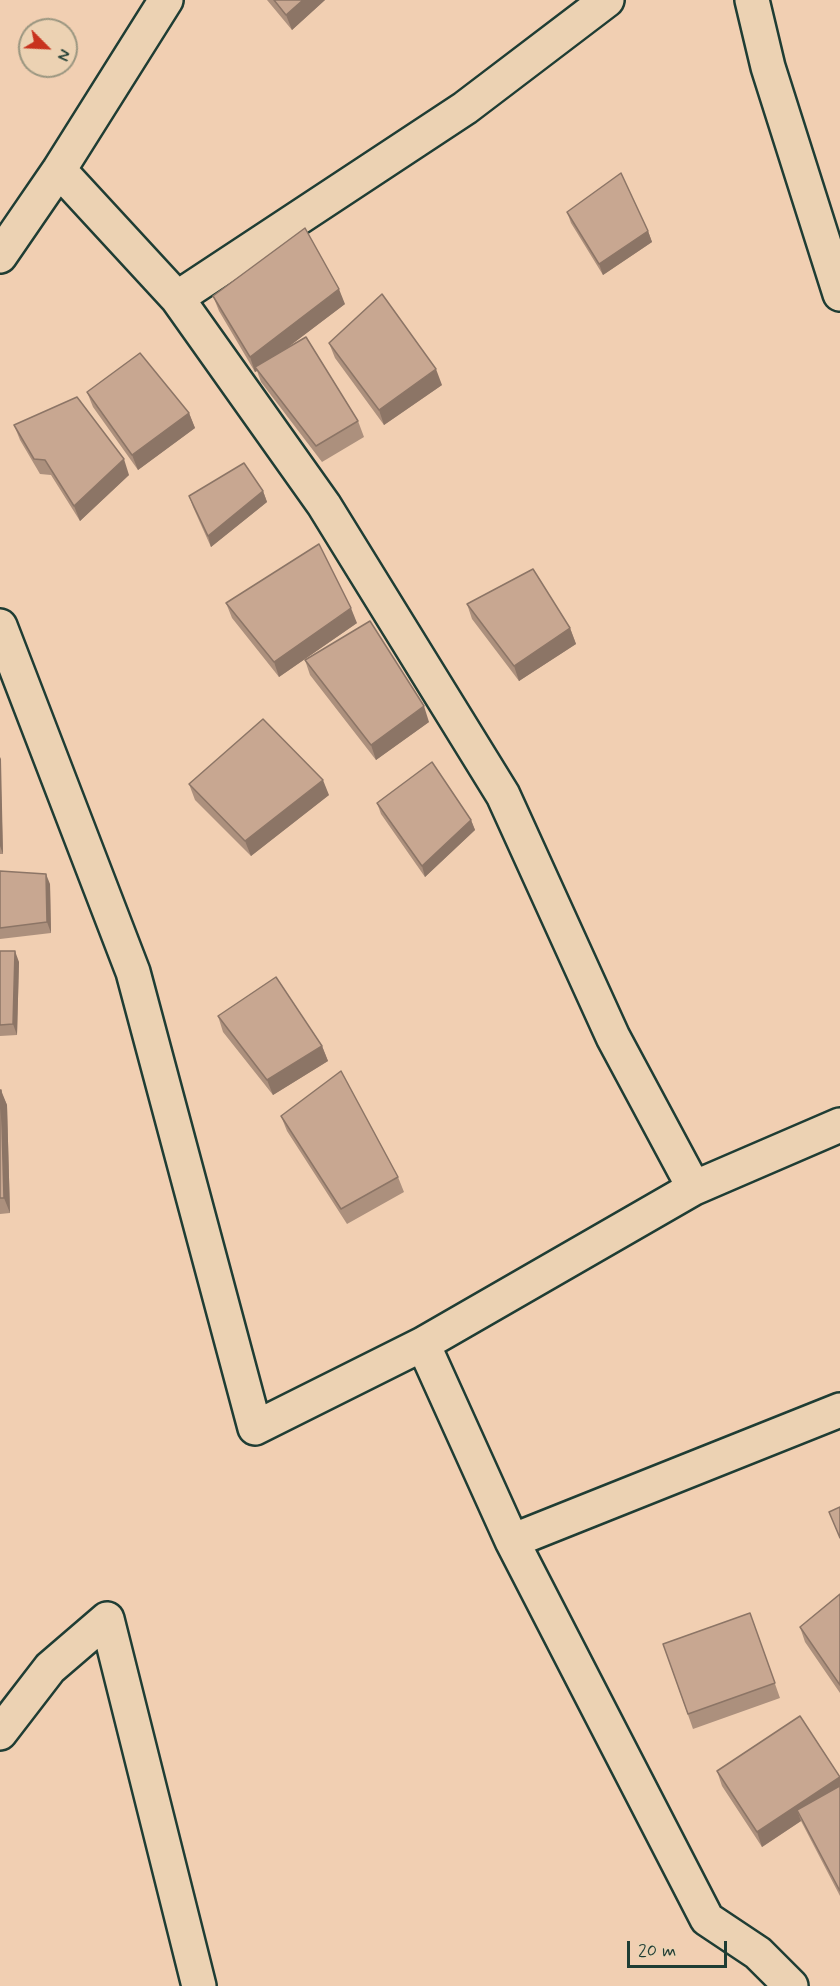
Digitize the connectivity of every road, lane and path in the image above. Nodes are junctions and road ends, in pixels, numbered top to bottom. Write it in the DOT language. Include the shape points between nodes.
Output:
graph roads {
  1 [pos="165,0"];
  2 [pos="607,0"];
  3 [pos="752,0"];
  4 [pos="59,170"];
  5 [pos="0,256"];
  6 [pos="840,294"];
  7 [pos="177,298"];
  8 [pos="0,626"];
  9 [pos="840,1125"];
  10 [pos="694,1188"];
  11 [pos="423,1344"];
  12 [pos="840,1410"];
  13 [pos="512,1541"];
  14 [pos="0,1733"];
  15 [pos="199,1986"];
  16 [pos="791,1986"];
  1 -- 4 [label="street"];
  2 -- 7 [label="street" via="465,108"];
  3 -- 6 [label="street" via="768,67"];
  4 -- 5 [label="street"];
  4 -- 7 [label="street"];
  7 -- 10 [label="street" via="324,505 503,795 613,1037"];
  8 -- 11 [label="street" via="133,972 255,1428"];
  9 -- 10 [label="street"];
  10 -- 11 [label="street"];
  11 -- 13 [label="street"];
  12 -- 13 [label="street"];
  13 -- 16 [label="street" via="706,1919 758,1953"];
  14 -- 15 [label="street" via="50,1668 107,1619"];
}
